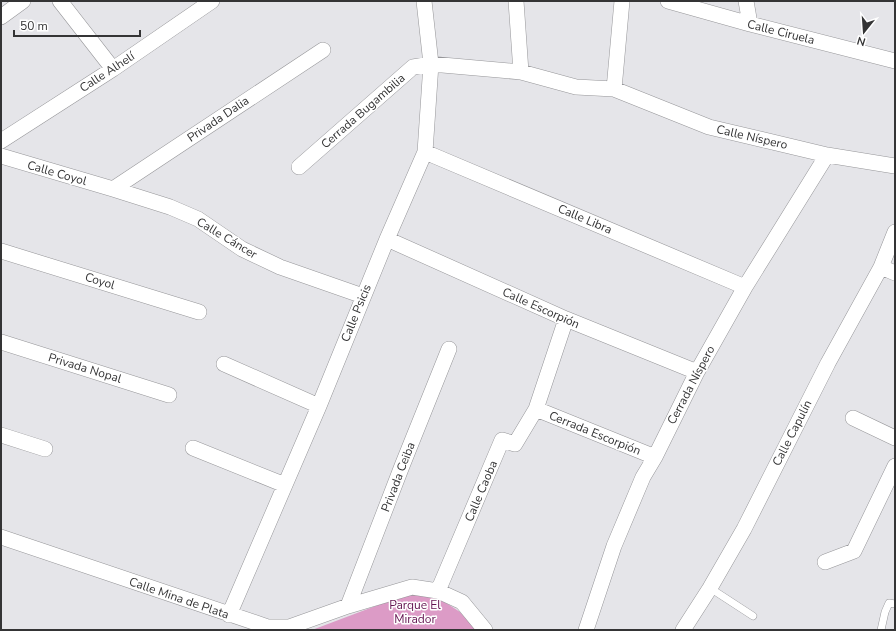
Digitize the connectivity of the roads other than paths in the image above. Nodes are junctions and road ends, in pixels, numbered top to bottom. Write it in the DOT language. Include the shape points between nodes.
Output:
graph roads {
  1 [pos="23,1"];
  2 [pos="60,1"];
  3 [pos="212,1"];
  4 [pos="424,1"];
  5 [pos="516,1"];
  6 [pos="622,1"];
  7 [pos="668,1"];
  8 [pos="746,1"];
  9 [pos="1,17"];
  10 [pos="750,24"];
  11 [pos="322,50"];
  12 [pos="895,61"];
  13 [pos="431,64"];
  14 [pos="112,69"];
  15 [pos="521,72"];
  16 [pos="614,89"];
  17 [pos="1,141"];
  18 [pos="425,152"];
  19 [pos="827,155"];
  20 [pos="1,156"];
  21 [pos="895,166"];
  22 [pos="298,167"];
  23 [pos="113,189"];
  24 [pos="895,232"];
  25 [pos="387,240"];
  26 [pos="1,251"];
  27 [pos="881,266"];
  28 [pos="895,273"];
  29 [pos="745,287"];
  30 [pos="363,296"];
  31 [pos="199,312"];
  32 [pos="566,319"];
  33 [pos="1,342"];
  34 [pos="449,349"];
  35 [pos="224,364"];
  36 [pos="697,372"];
  37 [pos="169,394"];
  38 [pos="318,406"];
  39 [pos="536,409"];
  40 [pos="853,418"];
  41 [pos="1,434"];
  42 [pos="895,438"];
  43 [pos="193,448"];
  44 [pos="45,449"];
  45 [pos="655,457"];
  46 [pos="895,466"];
  47 [pos="285,485"];
  48 [pos="1,537"];
  49 [pos="825,562"];
  50 [pos="710,588"];
  51 [pos="438,591"];
  52 [pos="895,604"];
  53 [pos="348,606"];
  54 [pos="229,615"];
  55 [pos="754,616"];
  56 [pos="267,628"];
  57 [pos="484,630"];
  58 [pos="586,630"];
  59 [pos="684,630"];
  60 [pos="882,630"];
  1 -- 9 [label="street"];
  2 -- 14 [label="street"];
  3 -- 14 [label="street, Calle Alhelí"];
  4 -- 13 [label="street, Calle Psicis"];
  5 -- 15 [label="street"];
  6 -- 16 [label="street"];
  7 -- 10 [label="street, Calle Ciruela"];
  8 -- 10 [label="street"];
  10 -- 12 [label="street, Calle Ciruela"];
  11 -- 23 [label="street, Privada Dalia"];
  13 -- 15 [label="street, Cerrada Bugambilia"];
  13 -- 18 [label="street, Calle Psicis"];
  13 -- 22 [label="street, Cerrada Bugambilia" via="413,67"];
  14 -- 17 [label="street, Calle Alhelí"];
  15 -- 16 [label="street, Calle Níspero" via="576,87"];
  16 -- 19 [label="street, Calle Níspero" via="709,127"];
  18 -- 25 [label="street, Calle Psicis"];
  18 -- 29 [label="street, Calle Libra"];
  19 -- 21 [label="street, Calle Níspero"];
  19 -- 29 [label="street, Cerrada Níspero"];
  20 -- 23 [label="street, Calle Coyol"];
  23 -- 30 [label="street, Calle Cáncer" via="170,207 198,220 242,249 280,266"];
  24 -- 27 [label="street, Calle Capulín"];
  25 -- 30 [label="street, Calle Psicis"];
  25 -- 32 [label="street, Calle Escorpión"];
  26 -- 31 [label="street, Coyol"];
  27 -- 28 [label="street"];
  27 -- 50 [label="street, Calle Capulín" via="828,363 744,529"];
  29 -- 36 [label="street, Cerrada Níspero"];
  30 -- 38 [label="street, Calle Psicis"];
  32 -- 36 [label="street, Calle Escorpión"];
  32 -- 39 [label="street"];
  33 -- 37 [label="street, Privada Nopal"];
  34 -- 53 [label="street, Privada Ceiba"];
  35 -- 38 [label="street"];
  36 -- 45 [label="street, Cerrada Níspero"];
  38 -- 47 [label="street, Calle Psicis"];
  39 -- 45 [label="street, Cerrada Escorpión"];
  39 -- 51 [label="street, Calle Caoba" via="515,444 502,440"];
  40 -- 42 [label="street"];
  41 -- 44 [label="street"];
  43 -- 47 [label="street"];
  45 -- 58 [label="street, Cerrada Níspero" via="643,477 614,546"];
  46 -- 49 [label="street" via="854,550"];
  47 -- 54 [label="street, Calle Psicis"];
  48 -- 54 [label="street, Calle Mina de Plata"];
  50 -- 55 [label="lane"];
  50 -- 59 [label="street, Calle Capulín"];
  51 -- 53 [label="street, Calle Mina de Plata" via="412,587"];
  51 -- 57 [label="street, Calle Mina de Plata" via="462,602"];
  52 -- 60 [label="lane" via="889,603"];
  53 -- 56 [label="street, Calle Mina de Plata" via="289,627"];
  54 -- 56 [label="street, Calle Mina de Plata"];
}
